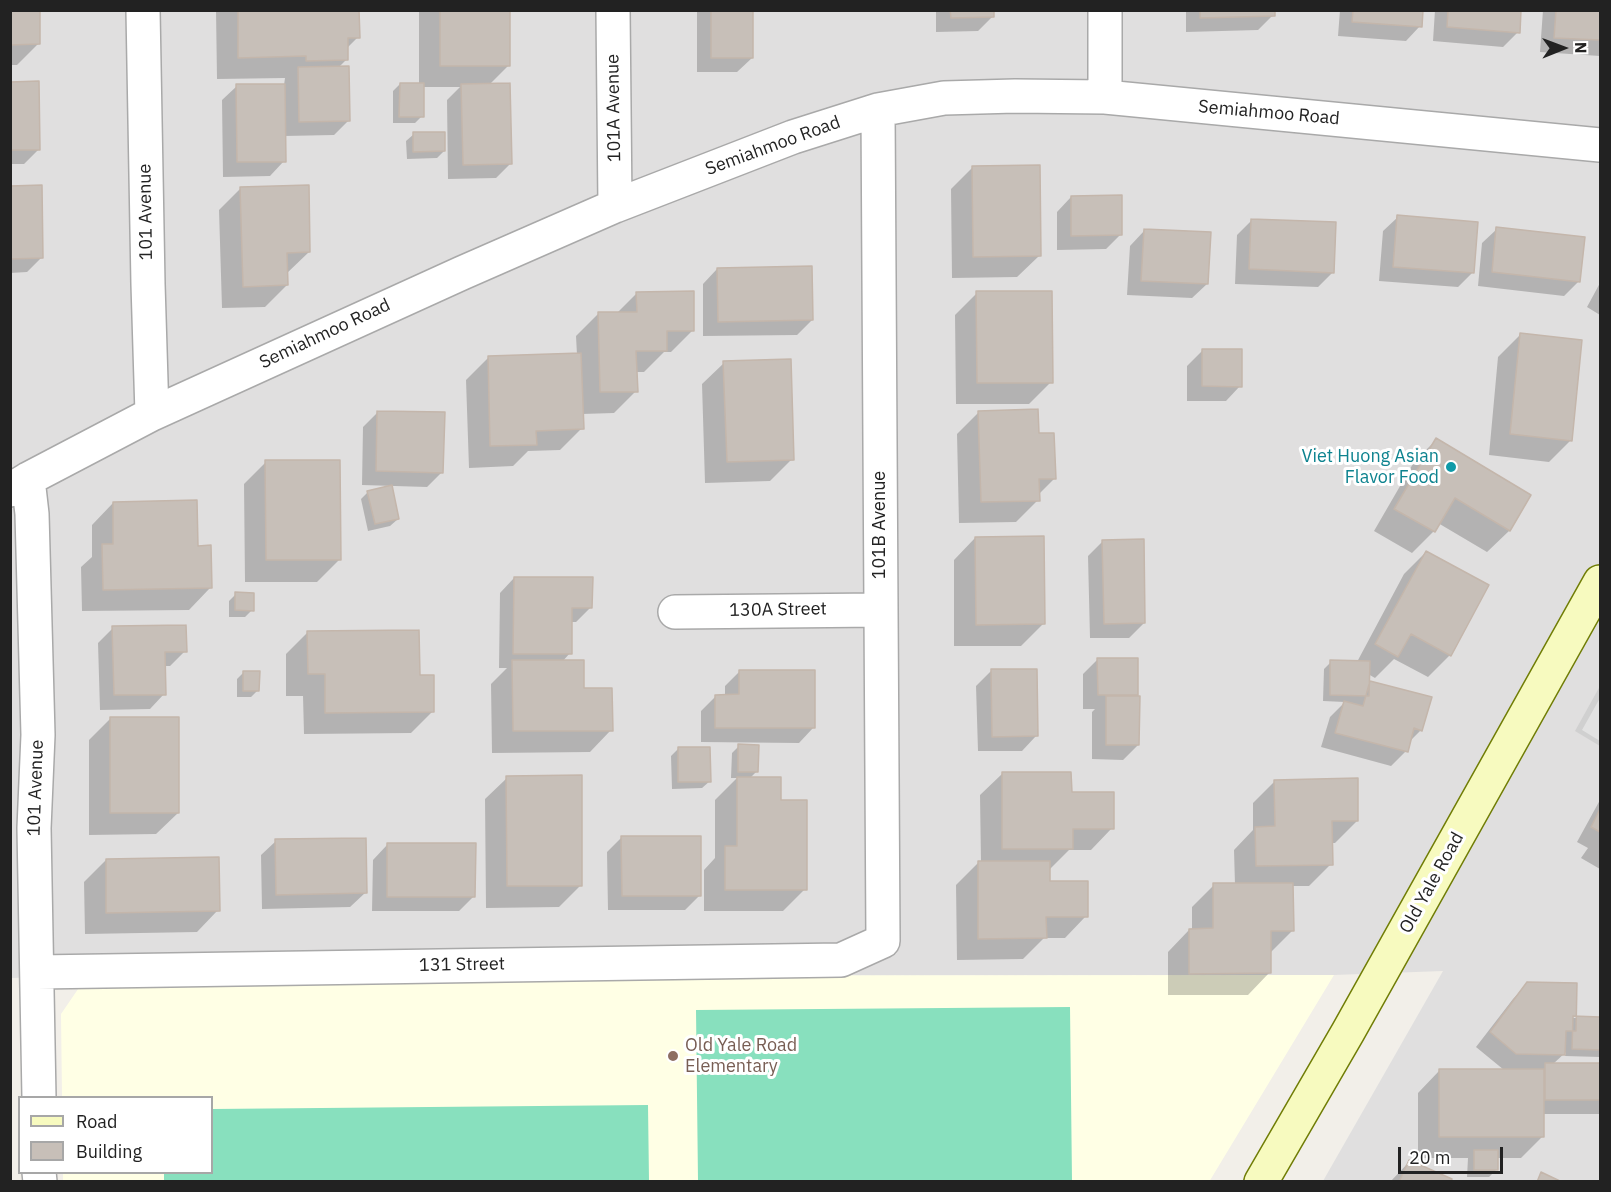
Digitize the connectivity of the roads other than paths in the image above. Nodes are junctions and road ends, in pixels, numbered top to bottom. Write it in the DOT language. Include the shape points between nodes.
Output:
graph roads {
  1 [pos="143,10"];
  2 [pos="613,10"];
  3 [pos="1104,10"];
  4 [pos="1105,97"];
  5 [pos="878,110"];
  6 [pos="1600,145"];
  7 [pos="615,206"];
  8 [pos="152,414"];
  9 [pos="19,485"];
  10 [pos="1600,582"];
  11 [pos="880,610"];
  12 [pos="675,612"];
  13 [pos="883,941"];
  14 [pos="37,972"];
  15 [pos="39,1096"];
  16 [pos="1261,1182"];
  1 -- 8 [label="street, 101 Avenue"];
  2 -- 7 [label="street, 101A Avenue"];
  3 -- 4 [label="street"];
  4 -- 5 [label="street, Semiahmoo Road" via="944,98"];
  4 -- 6 [label="street, Semiahmoo Road"];
  5 -- 7 [label="street, Semiahmoo Road" via="793,137"];
  5 -- 11 [label="street, 101B Avenue"];
  7 -- 8 [label="street, Semiahmoo Road"];
  8 -- 9 [label="street, Semiahmoo Road"];
  9 -- 14 [label="street, 101 Avenue" via="32,514 38,735 34,828"];
  10 -- 16 [label="main road, Old Yale Road"];
  11 -- 12 [label="street, 130A Street"];
  11 -- 13 [label="street, 101B Avenue"];
  13 -- 14 [label="street, 131 Street" via="841,960"];
  14 -- 15 [label="street, 101 Avenue"];
}
